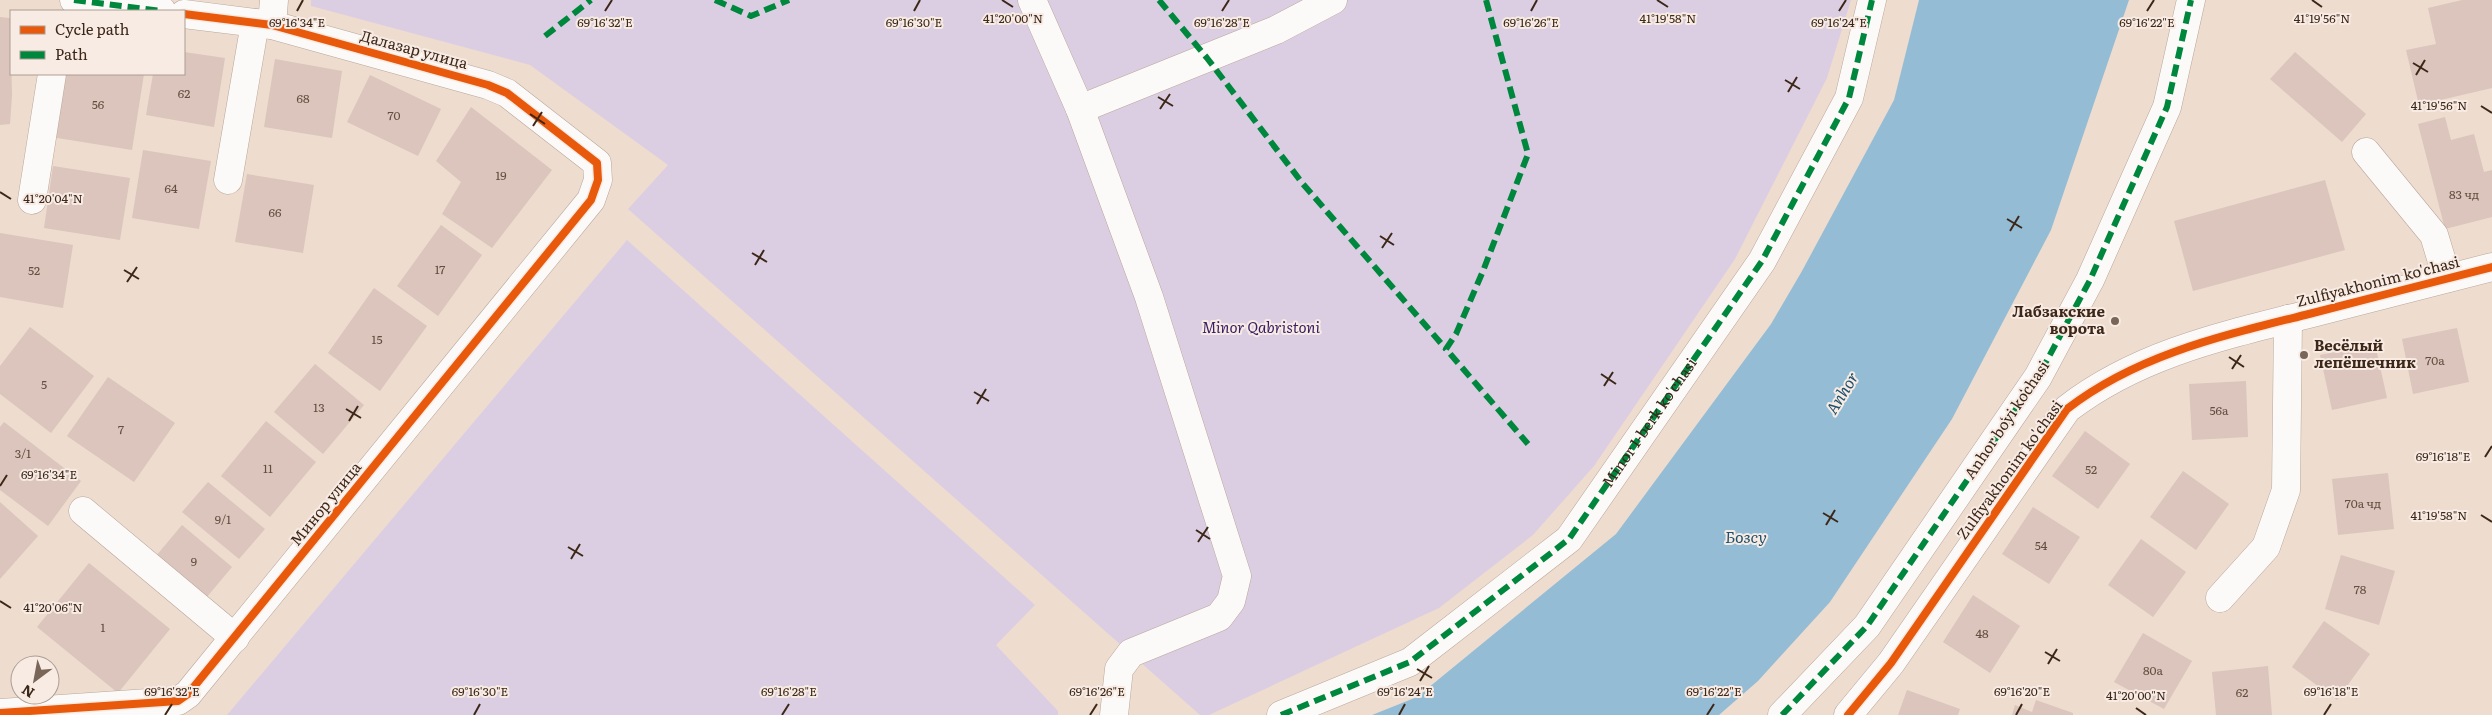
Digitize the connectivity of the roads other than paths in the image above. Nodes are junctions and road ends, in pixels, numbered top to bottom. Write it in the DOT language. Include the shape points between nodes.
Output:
graph roads {
  1 [pos="74,0"];
  2 [pos="1032,0"];
  3 [pos="1333,0"];
  4 [pos="1872,0"];
  5 [pos="2192,0"];
  6 [pos="154,10"];
  7 [pos="185,14"];
  8 [pos="267,16"];
  9 [pos="52,75"];
  10 [pos="1080,109"];
  11 [pos="2366,152"];
  12 [pos="228,180"];
  13 [pos="598,180"];
  14 [pos="32,200"];
  15 [pos="2492,267"];
  16 [pos="2448,278"];
  17 [pos="2288,319"];
  18 [pos="83,511"];
  19 [pos="2220,598"];
  20 [pos="235,638"];
  21 [pos="0,713"];
  22 [pos="1114,715"];
  23 [pos="1281,715"];
  24 [pos="1782,715"];
  25 [pos="1848,715"];
  1 -- 6 [label="street"];
  2 -- 10 [label="street"];
  3 -- 10 [label="street" via="1276,30"];
  4 -- 23 [label="street, Minor 1-berk ko'chasi" via="1848,98 1762,260 1569,539 1410,662"];
  5 -- 24 [label="street, Anhor boʻyi koʻchasi" via="2167,107 2090,280 2038,377 1867,626"];
  7 -- 8 [label="street, Далазар улица"];
  8 -- 12 [label="street"];
  8 -- 13 [label="street, Далазар улица" via="488,84 507,93 597,163"];
  9 -- 14 [label="street"];
  10 -- 22 [label="street" via="1149,297 1237,576 1231,601 1219,617 1131,653 1119,668"];
  11 -- 16 [label="street" via="2434,235"];
  13 -- 20 [label="street, Минор улица" via="590,200"];
  15 -- 16 [label="street, Zulfiyakhonim ko'chasi"];
  16 -- 17 [label="street, Zulfiyakhonim ko'chasi"];
  17 -- 19 [label="street" via="2286,490 2266,547"];
  17 -- 25 [label="street, Zulfiyakhonim ko'chasi" via="2157,357 2111,379 2067,409 1891,663"];
  18 -- 20 [label="street"];
  20 -- 21 [label="street, Минор улица" via="188,694 178,701"];
}
